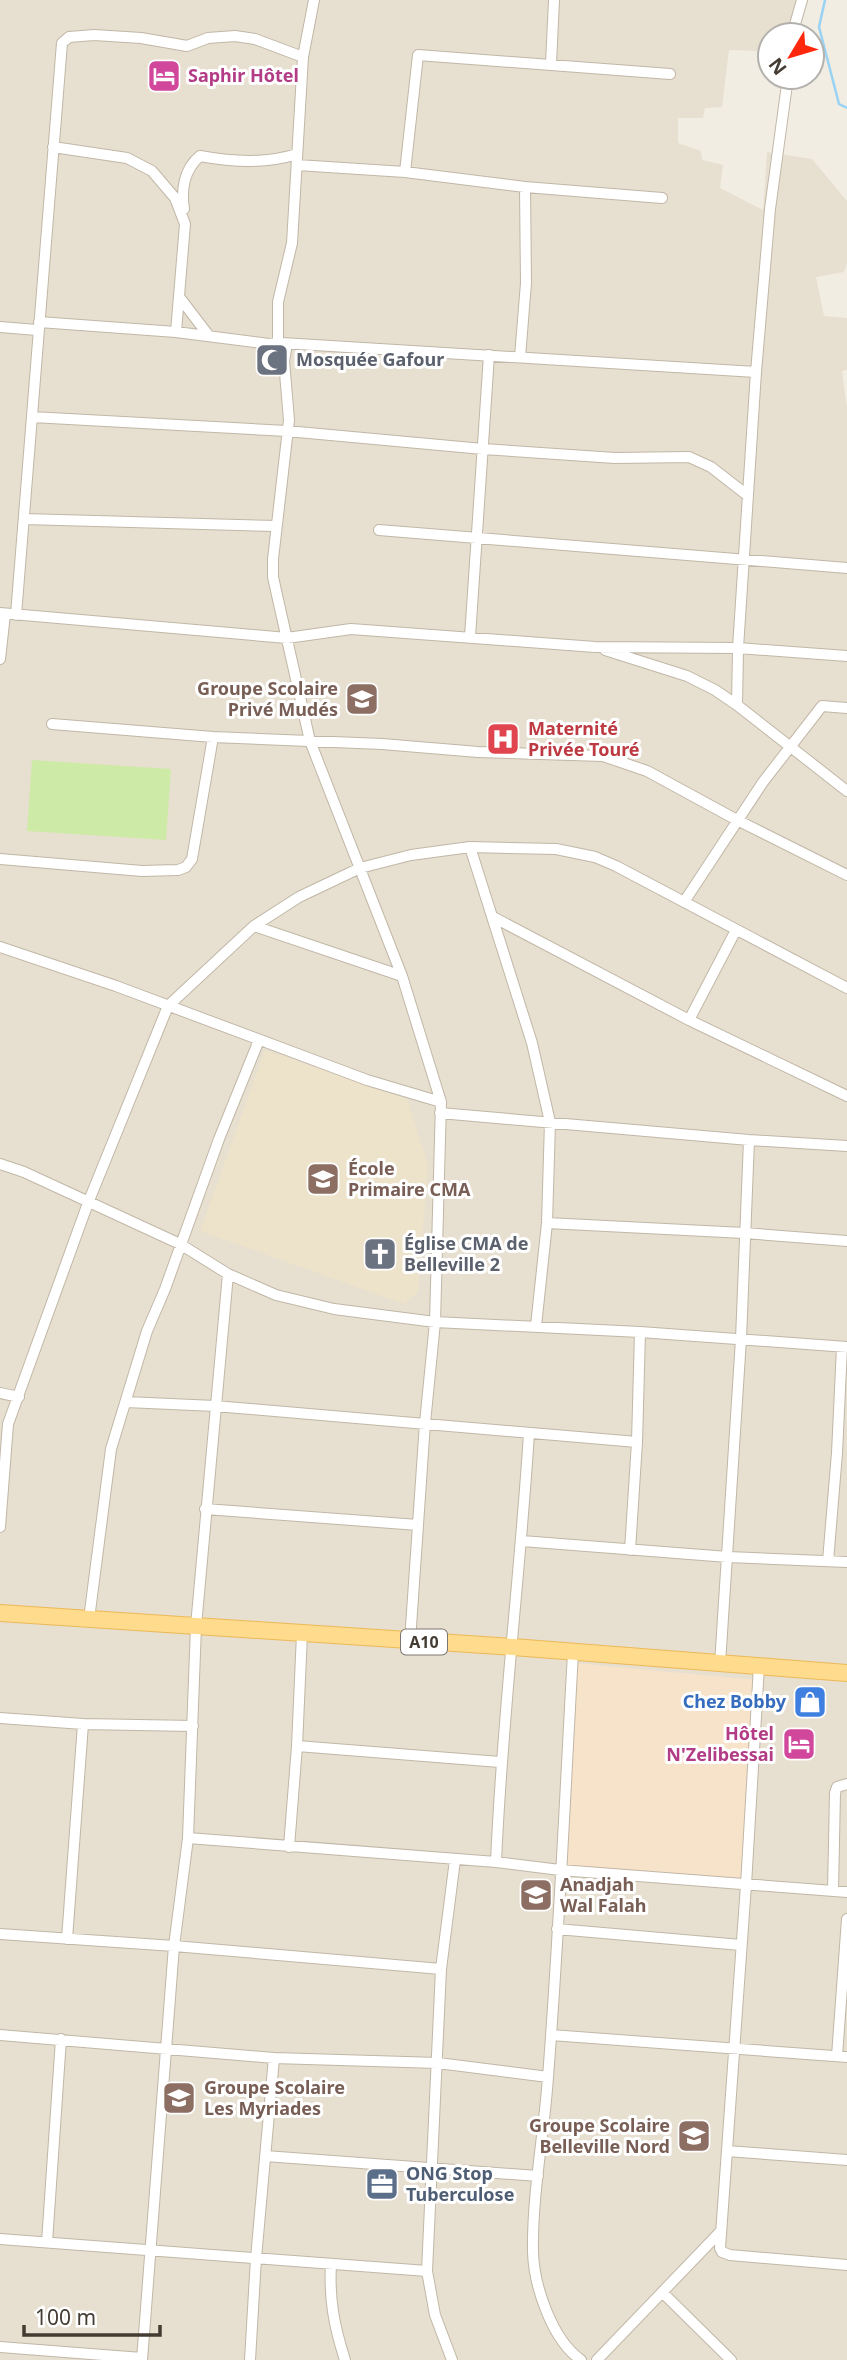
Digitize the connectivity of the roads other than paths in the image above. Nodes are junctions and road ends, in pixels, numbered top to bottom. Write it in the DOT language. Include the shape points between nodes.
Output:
graph roads {
  1 [pos="314,0"];
  2 [pos="554,0"];
  3 [pos="802,0"];
  4 [pos="796,21"];
  5 [pos="303,57"];
  6 [pos="551,64"];
  7 [pos="670,74"];
  8 [pos="786,91"];
  9 [pos="53,147"];
  10 [pos="297,154"];
  11 [pos="297,165"];
  12 [pos="405,172"];
  13 [pos="525,187"];
  14 [pos="662,198"];
  15 [pos="185,224"];
  16 [pos="180,298"];
  17 [pos="38,326"];
  18 [pos="0,327"];
  19 [pos="176,332"];
  20 [pos="209,336"];
  21 [pos="283,343"];
  22 [pos="489,355"];
  23 [pos="520,357"];
  24 [pos="756,373"];
  25 [pos="32,417"];
  26 [pos="287,431"];
  27 [pos="482,449"];
  28 [pos="747,495"];
  29 [pos="24,519"];
  30 [pos="276,526"];
  31 [pos="379,530"];
  32 [pos="476,537"];
  33 [pos="744,560"];
  34 [pos="847,568"];
  35 [pos="3,613"];
  36 [pos="16,615"];
  37 [pos="470,637"];
  38 [pos="286,638"];
  39 [pos="594,647"];
  40 [pos="738,648"];
  41 [pos="847,656"];
  42 [pos="0,659"];
  43 [pos="737,705"];
  44 [pos="847,708"];
  45 [pos="51,724"];
  46 [pos="213,737"];
  47 [pos="310,741"];
  48 [pos="789,746"];
  49 [pos="847,791"];
  50 [pos="737,820"];
  51 [pos="470,847"];
  52 [pos="0,859"];
  53 [pos="360,868"];
  54 [pos="847,875"];
  55 [pos="684,902"];
  56 [pos="493,917"];
  57 [pos="254,926"];
  58 [pos="736,930"];
  59 [pos="0,947"];
  60 [pos="402,976"];
  61 [pos="847,988"];
  62 [pos="168,1006"];
  63 [pos="689,1020"];
  64 [pos="259,1040"];
  65 [pos="847,1096"];
  66 [pos="441,1101"];
  67 [pos="440,1113"];
  68 [pos="550,1122"];
  69 [pos="749,1140"];
  70 [pos="847,1146"];
  71 [pos="0,1164"];
  72 [pos="88,1203"];
  73 [pos="547,1223"];
  74 [pos="744,1233"];
  75 [pos="847,1241"];
  76 [pos="180,1244"];
  77 [pos="228,1274"];
  78 [pos="435,1322"];
  79 [pos="536,1326"];
  80 [pos="640,1332"];
  81 [pos="741,1339"];
  82 [pos="844,1347"];
  83 [pos="0,1392"];
  84 [pos="19,1397"];
  85 [pos="126,1402"];
  86 [pos="215,1406"];
  87 [pos="425,1423"];
  88 [pos="529,1433"];
  89 [pos="637,1441"];
  90 [pos="842,1454"];
  91 [pos="205,1509"];
  92 [pos="418,1525"];
  93 [pos="0,1527"];
  94 [pos="522,1541"];
  95 [pos="630,1550"];
  96 [pos="728,1556"];
  97 [pos="828,1560"];
  98 [pos="847,1562"];
  99 [pos="0,1612"];
  100 [pos="89,1619"];
  101 [pos="196,1626"];
  102 [pos="302,1634"];
  103 [pos="410,1641"];
  104 [pos="513,1647"];
  105 [pos="573,1653"];
  106 [pos="720,1664"];
  107 [pos="759,1666"];
  108 [pos="847,1673"];
  109 [pos="0,1718"];
  110 [pos="83,1724"];
  111 [pos="193,1726"];
  112 [pos="298,1746"];
  113 [pos="500,1762"];
  114 [pos="847,1784"];
  115 [pos="188,1838"];
  116 [pos="289,1847"];
  117 [pos="456,1860"];
  118 [pos="496,1862"];
  119 [pos="560,1870"];
  120 [pos="746,1885"];
  121 [pos="833,1890"];
  122 [pos="847,1892"];
  123 [pos="847,1919"];
  124 [pos="557,1929"];
  125 [pos="0,1934"];
  126 [pos="67,1939"];
  127 [pos="174,1945"];
  128 [pos="741,1945"];
  129 [pos="441,1969"];
  130 [pos="0,2035"];
  131 [pos="551,2035"];
  132 [pos="61,2039"];
  133 [pos="166,2048"];
  134 [pos="734,2049"];
  135 [pos="842,2056"];
  136 [pos="274,2058"];
  137 [pos="438,2063"];
  138 [pos="548,2077"];
  139 [pos="727,2151"];
  140 [pos="265,2156"];
  141 [pos="847,2160"];
  142 [pos="433,2169"];
  143 [pos="538,2176"];
  144 [pos="721,2231"];
  145 [pos="0,2239"];
  146 [pos="47,2242"];
  147 [pos="150,2250"];
  148 [pos="256,2258"];
  149 [pos="331,2264"];
  150 [pos="847,2265"];
  151 [pos="427,2271"];
  152 [pos="663,2293"];
  153 [pos="0,2347"];
  154 [pos="37,2355"];
  155 [pos="142,2359"];
  156 [pos="250,2360"];
  157 [pos="345,2360"];
  158 [pos="452,2360"];
  159 [pos="581,2360"];
  160 [pos="597,2360"];
  161 [pos="731,2360"];
  1 -- 5 [label="street"];
  2 -- 6 [label="street"];
  3 -- 4 [label="street"];
  5 -- 9 [label="street" via="235,36 208,37 187,46 141,38 69,37 60,52"];
  5 -- 10 [label="street"];
  6 -- 7 [label="street"];
  6 -- 12 [label="street" via="418,55"];
  8 -- 24 [label="street"];
  9 -- 15 [label="street" via="127,158 152,171 175,198"];
  9 -- 17 [label="street"];
  10 -- 11 [label="street"];
  10 -- 15 [label="street" via="272,162 200,156 191,163 186,177 182,197"];
  11 -- 12 [label="street"];
  11 -- 21 [label="street" via="292,243 278,302"];
  12 -- 13 [label="street"];
  13 -- 14 [label="street"];
  13 -- 23 [label="street" via="526,283"];
  15 -- 16 [label="street"];
  16 -- 19 [label="street"];
  16 -- 20 [label="street"];
  17 -- 18 [label="street"];
  17 -- 19 [label="street"];
  17 -- 25 [label="street"];
  19 -- 20 [label="street"];
  20 -- 21 [label="street"];
  21 -- 22 [label="street"];
  21 -- 26 [label="street"];
  22 -- 23 [label="street"];
  22 -- 27 [label="street"];
  23 -- 24 [label="street"];
  24 -- 28 [label="street"];
  25 -- 26 [label="street"];
  25 -- 29 [label="street"];
  26 -- 27 [label="street"];
  26 -- 30 [label="street"];
  27 -- 28 [label="street" via="689,457 711,467"];
  27 -- 32 [label="street"];
  28 -- 33 [label="street"];
  29 -- 30 [label="street"];
  29 -- 36 [label="street"];
  30 -- 38 [label="street" via="274,577"];
  31 -- 32 [label="street"];
  32 -- 33 [label="street"];
  32 -- 37 [label="street"];
  33 -- 34 [label="street"];
  33 -- 40 [label="street"];
  35 -- 36 [label="street"];
  35 -- 42 [label="street"];
  36 -- 38 [label="street"];
  37 -- 38 [label="street" via="351,629"];
  37 -- 39 [label="street"];
  38 -- 47 [label="street"];
  39 -- 40 [label="street"];
  39 -- 43 [label="street" via="687,676"];
  40 -- 41 [label="street"];
  40 -- 43 [label="street"];
  43 -- 48 [label="street"];
  44 -- 48 [label="street" via="822,706"];
  45 -- 46 [label="street"];
  46 -- 47 [label="street"];
  46 -- 52 [label="street" via="192,859 186,867 142,871"];
  47 -- 50 [label="street" via="603,756 647,771"];
  47 -- 53 [label="street"];
  48 -- 49 [label="street"];
  48 -- 50 [label="street"];
  50 -- 54 [label="street"];
  50 -- 55 [label="street"];
  51 -- 53 [label="street"];
  51 -- 55 [label="street" via="556,849 594,857"];
  51 -- 56 [label="street"];
  53 -- 57 [label="street" via="299,897"];
  53 -- 60 [label="street"];
  55 -- 58 [label="street"];
  56 -- 63 [label="street"];
  56 -- 68 [label="street" via="532,1043"];
  57 -- 60 [label="street"];
  57 -- 62 [label="street"];
  58 -- 61 [label="street"];
  58 -- 63 [label="street"];
  59 -- 62 [label="street"];
  60 -- 66 [label="street"];
  62 -- 64 [label="street"];
  62 -- 72 [label="street"];
  63 -- 65 [label="street"];
  64 -- 66 [label="street" via="367,1080"];
  64 -- 76 [label="street"];
  66 -- 67 [label="street"];
  67 -- 68 [label="street"];
  67 -- 78 [label="street"];
  68 -- 69 [label="street"];
  68 -- 73 [label="street"];
  69 -- 70 [label="street"];
  69 -- 74 [label="street"];
  71 -- 72 [label="street"];
  72 -- 76 [label="street"];
  72 -- 84 [label="street"];
  73 -- 74 [label="street"];
  73 -- 79 [label="street"];
  74 -- 75 [label="street"];
  74 -- 81 [label="street"];
  76 -- 77 [label="street"];
  76 -- 85 [label="street"];
  77 -- 78 [label="street" via="276,1295 334,1309"];
  77 -- 86 [label="street"];
  78 -- 79 [label="street"];
  78 -- 87 [label="street"];
  79 -- 80 [label="street"];
  80 -- 81 [label="street"];
  80 -- 89 [label="street"];
  81 -- 82 [label="street"];
  81 -- 96 [label="street"];
  82 -- 90 [label="street"];
  83 -- 84 [label="street"];
  84 -- 93 [label="street" via="8,1424"];
  85 -- 86 [label="street"];
  85 -- 100 [label="street" via="111,1450"];
  86 -- 87 [label="street"];
  86 -- 91 [label="street"];
  87 -- 88 [label="street"];
  87 -- 92 [label="street"];
  88 -- 89 [label="street"];
  88 -- 94 [label="street"];
  89 -- 95 [label="street"];
  90 -- 97 [label="street"];
  91 -- 92 [label="street"];
  91 -- 101 [label="street"];
  92 -- 103 [label="street"];
  94 -- 95 [label="street"];
  94 -- 104 [label="street"];
  95 -- 96 [label="street"];
  96 -- 97 [label="street"];
  96 -- 106 [label="street"];
  97 -- 98 [label="street"];
  99 -- 100 [label="main road, A10"];
  100 -- 101 [label="main road, A10"];
  101 -- 102 [label="main road, A10"];
  101 -- 111 [label="street"];
  102 -- 103 [label="main road, A10"];
  102 -- 112 [label="street"];
  103 -- 104 [label="main road, A10"];
  104 -- 105 [label="main road, A10"];
  104 -- 113 [label="street"];
  105 -- 106 [label="main road, A10"];
  105 -- 119 [label="street"];
  106 -- 107 [label="main road, A10"];
  107 -- 108 [label="main road, A10"];
  107 -- 120 [label="street"];
  109 -- 110 [label="street"];
  110 -- 111 [label="street"];
  110 -- 126 [label="street"];
  111 -- 115 [label="street"];
  112 -- 113 [label="street"];
  112 -- 116 [label="street"];
  113 -- 118 [label="street"];
  114 -- 121 [label="street" via="837,1787 835,1793"];
  115 -- 116 [label="street"];
  115 -- 127 [label="street"];
  116 -- 117 [label="street"];
  117 -- 118 [label="street"];
  117 -- 129 [label="street"];
  118 -- 119 [label="street"];
  119 -- 120 [label="street"];
  119 -- 124 [label="street"];
  120 -- 121 [label="street"];
  120 -- 128 [label="street"];
  121 -- 122 [label="street"];
  123 -- 135 [label="street"];
  124 -- 128 [label="street"];
  124 -- 131 [label="street"];
  125 -- 126 [label="street"];
  126 -- 127 [label="street"];
  127 -- 129 [label="street"];
  127 -- 133 [label="street"];
  128 -- 134 [label="street"];
  129 -- 137 [label="street"];
  130 -- 132 [label="street"];
  131 -- 134 [label="street"];
  131 -- 138 [label="street"];
  132 -- 133 [label="street"];
  132 -- 146 [label="street"];
  133 -- 136 [label="street"];
  133 -- 147 [label="street"];
  134 -- 135 [label="street"];
  134 -- 139 [label="street"];
  136 -- 137 [label="street"];
  136 -- 140 [label="street"];
  137 -- 138 [label="street"];
  137 -- 142 [label="street"];
  138 -- 143 [label="street"];
  139 -- 141 [label="street"];
  139 -- 144 [label="street"];
  140 -- 142 [label="street"];
  140 -- 148 [label="street"];
  142 -- 143 [label="street"];
  142 -- 151 [label="street"];
  143 -- 159 [label="street" via="533,2253 540,2291 551,2320 571,2353"];
  144 -- 150 [label="street" via="720,2248 730,2255"];
  144 -- 152 [label="street"];
  145 -- 146 [label="street"];
  146 -- 147 [label="street"];
  147 -- 148 [label="street"];
  147 -- 155 [label="street"];
  148 -- 149 [label="street"];
  148 -- 156 [label="street"];
  149 -- 151 [label="street"];
  149 -- 157 [label="street" via="329,2294"];
  151 -- 158 [label="street" via="435,2315"];
  152 -- 160 [label="street"];
  152 -- 161 [label="street"];
  153 -- 154 [label="street"];
  154 -- 155 [label="street"];
}
